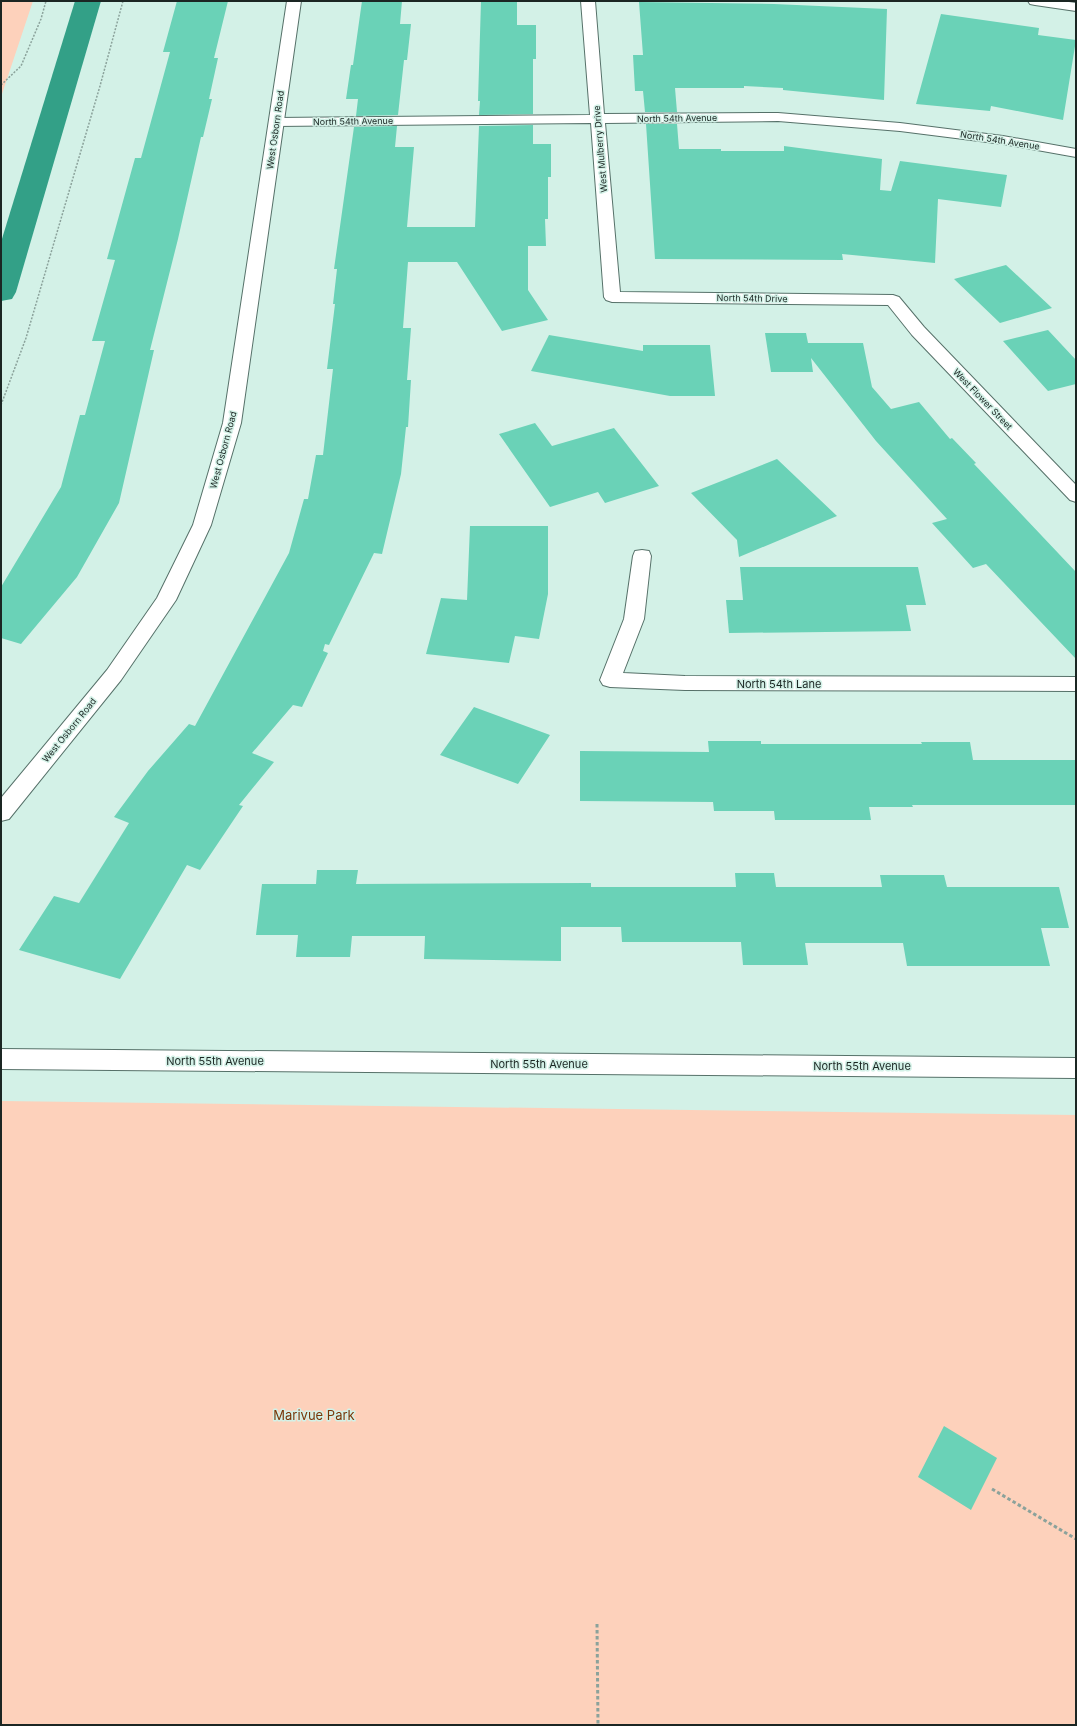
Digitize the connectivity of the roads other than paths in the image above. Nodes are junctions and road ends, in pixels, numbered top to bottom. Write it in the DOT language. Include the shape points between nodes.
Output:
graph roads {
  1 [pos="294,1"];
  2 [pos="588,1"];
  3 [pos="1035,1"];
  4 [pos="1076,7"];
  5 [pos="597,119"];
  6 [pos="276,122"];
  7 [pos="1076,153"];
  8 [pos="612,297"];
  9 [pos="892,300"];
  10 [pos="1076,496"];
  11 [pos="642,556"];
  12 [pos="1076,684"];
  13 [pos="1,813"];
  14 [pos="1,1059"];
  15 [pos="1076,1068"];
  1 -- 6 [label="street, West Osborn Road"];
  2 -- 5 [label="street, West Mulberry Drive"];
  3 -- 4 [label="street"];
  5 -- 6 [label="street, North 54th Avenue"];
  5 -- 7 [label="street, North 54th Avenue" via="778,117 916,129 1003,140"];
  5 -- 8 [label="street, West Mulberry Drive"];
  6 -- 13 [label="street, West Osborn Road" via="232,423 202,525 166,600 114,675"];
  8 -- 9 [label="street, North 54th Drive"];
  9 -- 10 [label="street, West Flower Street" via="918,331"];
  11 -- 12 [label="street, North 54th Lane" via="634,619 610,680 684,683"];
  14 -- 15 [label="street, North 55th Avenue"];
}
